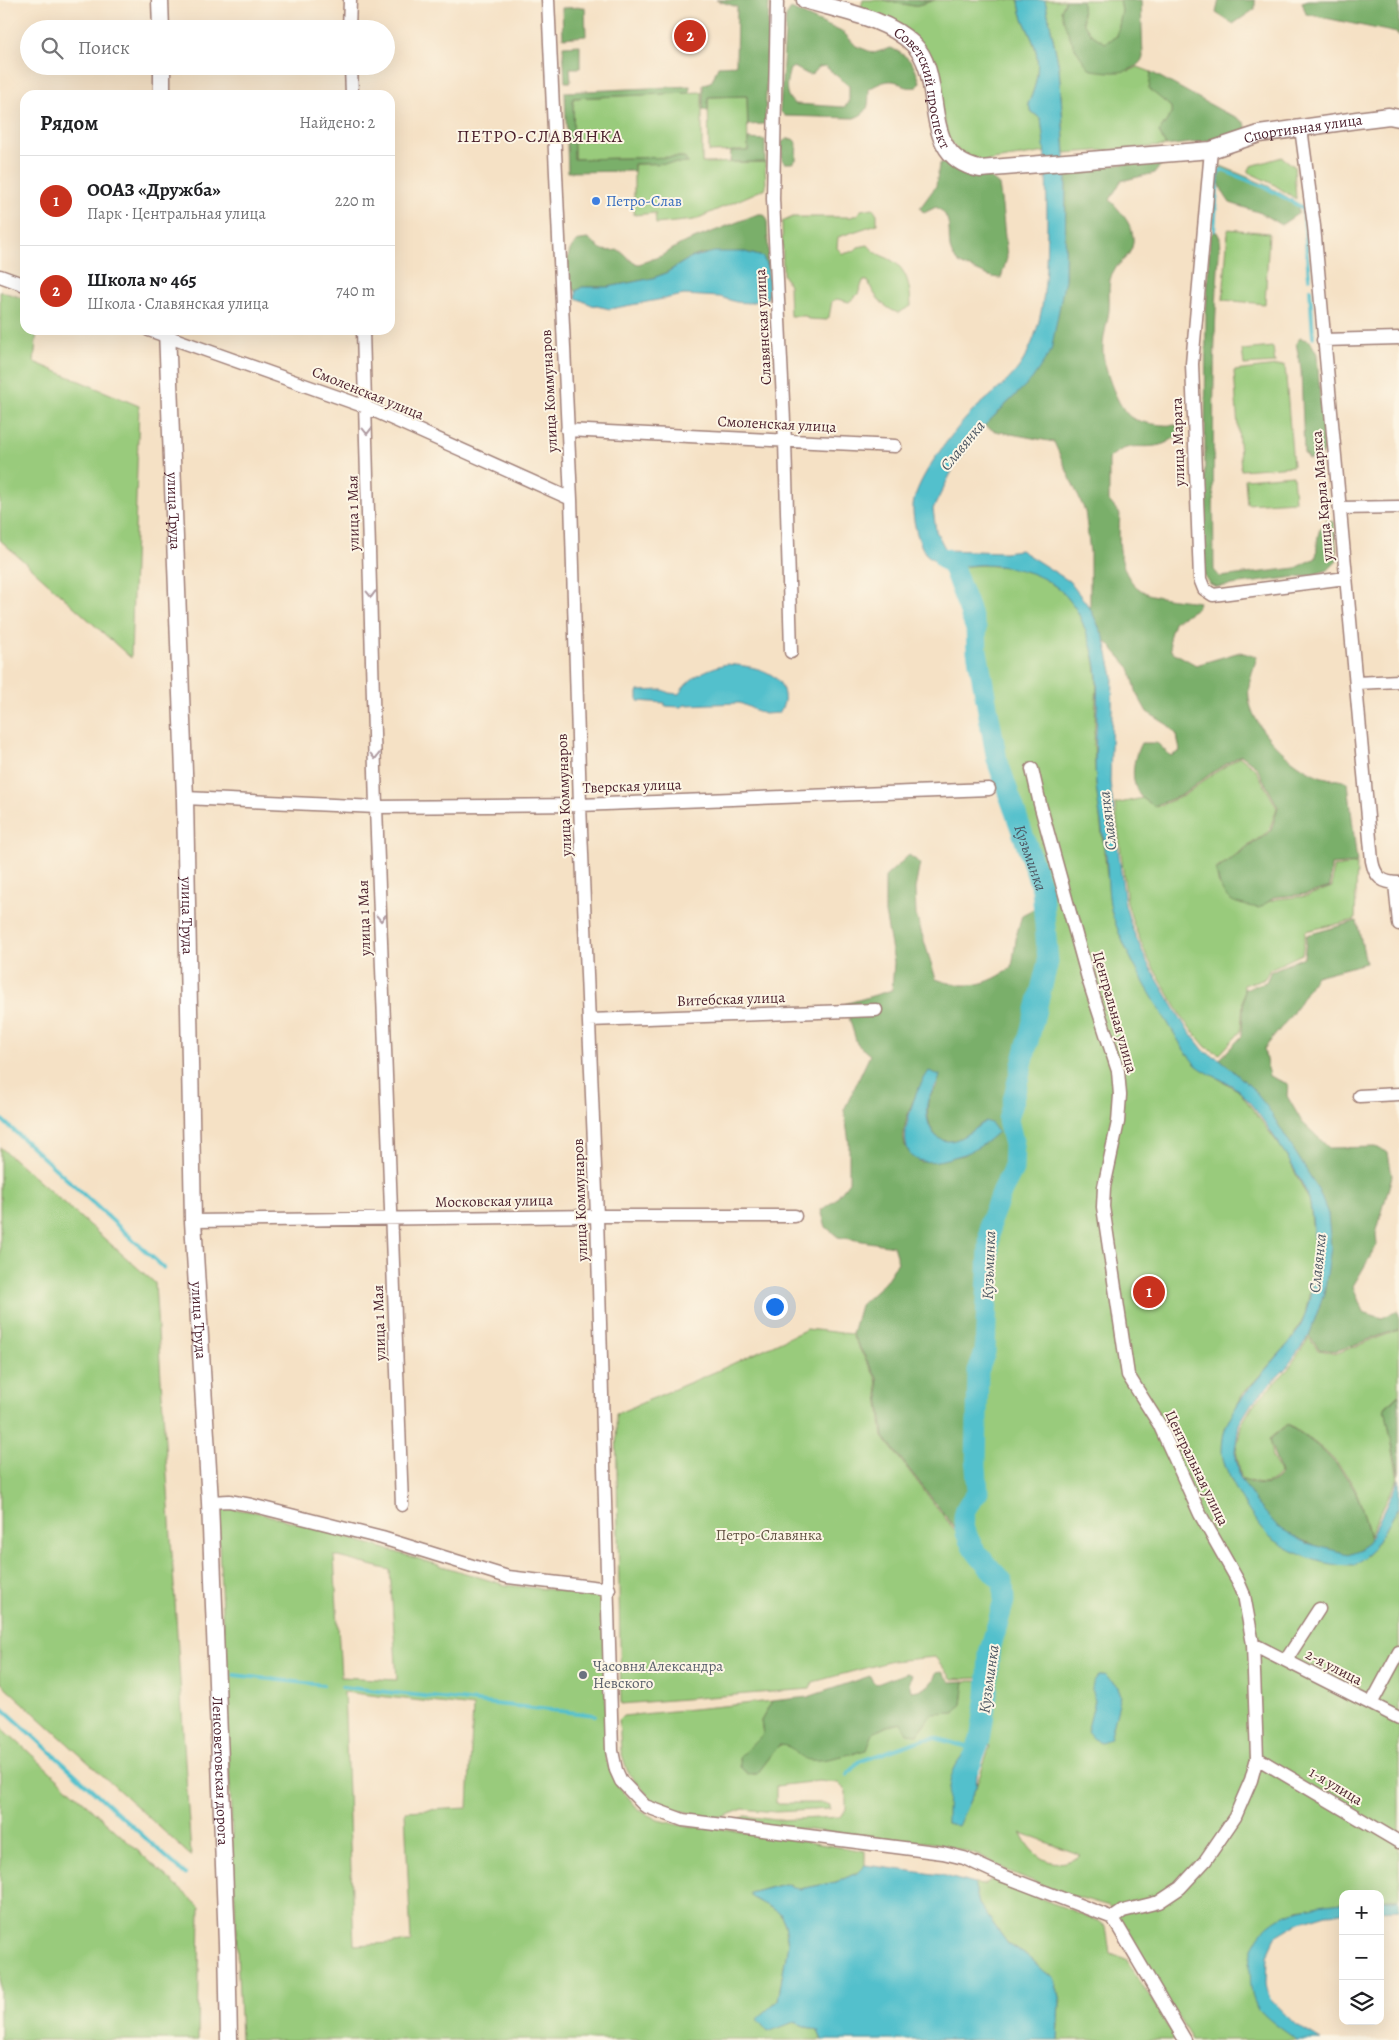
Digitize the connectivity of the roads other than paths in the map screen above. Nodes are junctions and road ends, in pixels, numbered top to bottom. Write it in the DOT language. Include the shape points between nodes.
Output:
graph roads {
  1 [pos="160,0"];
  2 [pos="350,0"];
  3 [pos="548,0"];
  4 [pos="777,0"];
  5 [pos="805,0"];
  6 [pos="161,20"];
  7 [pos="349,20"];
  8 [pos="162,75"];
  9 [pos="351,75"];
  10 [pos="162,90"];
  11 [pos="352,90"];
  12 [pos="1399,118"];
  13 [pos="1301,128"];
  14 [pos="1211,150"];
  15 [pos="0,276"];
  16 [pos="20,283"];
  17 [pos="167,335"];
  18 [pos="172,335"];
  19 [pos="363,335"];
  20 [pos="1399,338"];
  21 [pos="1323,340"];
  22 [pos="366,407"];
  23 [pos="567,430"];
  24 [pos="785,441"];
  25 [pos="894,446"];
  26 [pos="571,499"];
  27 [pos="1340,508"];
  28 [pos="1399,508"];
  29 [pos="1346,578"];
  30 [pos="791,652"];
  31 [pos="1399,681"];
  32 [pos="1356,683"];
  33 [pos="1032,769"];
  34 [pos="989,789"];
  35 [pos="185,798"];
  36 [pos="580,804"];
  37 [pos="376,807"];
  38 [pos="1397,883"];
  39 [pos="1399,924"];
  40 [pos="876,1010"];
  41 [pos="588,1020"];
  42 [pos="1399,1094"];
  43 [pos="1359,1096"];
  44 [pos="597,1216"];
  45 [pos="795,1216"];
  46 [pos="392,1218"];
  47 [pos="193,1221"];
  48 [pos="210,1502"];
  49 [pos="402,1505"];
  50 [pos="608,1589"];
  51 [pos="1319,1609"];
  52 [pos="1253,1644"];
  53 [pos="1399,1652"];
  54 [pos="1286,1660"];
  55 [pos="1371,1704"];
  56 [pos="1399,1718"];
  57 [pos="1257,1758"];
  58 [pos="1399,1842"];
  59 [pos="1113,1918"];
  60 [pos="228,2040"];
  61 [pos="1185,2040"];
  1 -- 6 [label="street"];
  2 -- 7 [label="street"];
  3 -- 23 [label="street, улица Коммунаров"];
  4 -- 24 [label="street, Славянская улица" via="773,199"];
  5 -- 14 [label="street, Советский проспект" via="878,22 913,44 927,70 938,128 945,144 956,160 967,167 980,169"];
  8 -- 10 [label="street"];
  9 -- 11 [label="street"];
  12 -- 13 [label="street, Спортивная улица" via="1388,116"];
  13 -- 14 [label="street, Спортивная улица" via="1259,134"];
  13 -- 21 [label="street, улица Карла Маркса" via="1314,226"];
  14 -- 29 [label="street, улица Марата" via="1192,364 1200,580 1204,589 1213,595"];
  15 -- 16 [label="street"];
  17 -- 35 [label="street, улица Труда"];
  18 -- 22 [label="street, Смоленская улица"];
  19 -- 22 [label="street, улица 1 Мая"];
  20 -- 21 [label="street"];
  21 -- 27 [label="street, улица Карла Маркса"];
  22 -- 26 [label="street, Смоленская улица"];
  22 -- 37 [label="street, улица 1 Мая, one-way"];
  23 -- 24 [label="street, Смоленская улица"];
  23 -- 26 [label="street, улица Коммунаров"];
  24 -- 25 [label="street, Смоленская улица"];
  24 -- 30 [label="street, Славянская улица"];
  26 -- 36 [label="street, улица Коммунаров"];
  27 -- 28 [label="street"];
  27 -- 29 [label="street, улица Карла Маркса"];
  29 -- 32 [label="street, улица Карла Маркса"];
  31 -- 32 [label="street"];
  32 -- 38 [label="street, улица Карла Маркса" via="1374,873 1381,880"];
  33 -- 52 [label="street, Центральная улица" via="1089,982 1118,1070 1118,1122 1103,1206 1128,1375 1159,1424 1200,1514 1238,1580 1248,1611"];
  34 -- 36 [label="street, Тверская улица"];
  35 -- 37 [label="street, Тверская улица"];
  35 -- 47 [label="street, улица Труда"];
  36 -- 37 [label="street, Тверская улица"];
  36 -- 41 [label="street, улица Коммунаров"];
  37 -- 46 [label="street, улица 1 Мая, one-way"];
  38 -- 39 [label="street"];
  40 -- 41 [label="street, Витебская улица"];
  41 -- 44 [label="street, улица Коммунаров"];
  42 -- 43 [label="street"];
  44 -- 45 [label="street, Московская улица"];
  44 -- 46 [label="street, Московская улица"];
  44 -- 50 [label="street, улица Коммунаров"];
  46 -- 47 [label="street, Московская улица"];
  46 -- 49 [label="street, улица 1 Мая"];
  47 -- 48 [label="street, улица Труда"];
  48 -- 50 [label="street" via="251,1505 382,1538 508,1577"];
  48 -- 60 [label="street, Ленсоветовская дорога"];
  50 -- 59 [label="street, улица Коммунаров" via="612,1751 622,1781 645,1806 683,1820 964,1858"];
  51 -- 54 [label="street"];
  52 -- 54 [label="street, 2-я улица"];
  52 -- 57 [label="street, Центральная улица"];
  53 -- 55 [label="street"];
  54 -- 55 [label="street, 2-я улица"];
  55 -- 56 [label="street, 2-я улица"];
  57 -- 58 [label="street, 1-я улица"];
  57 -- 59 [label="street, Центральная улица" via="1234,1817 1205,1861 1180,1888 1159,1902 1123,1911"];
  59 -- 61 [label="street"];
}
